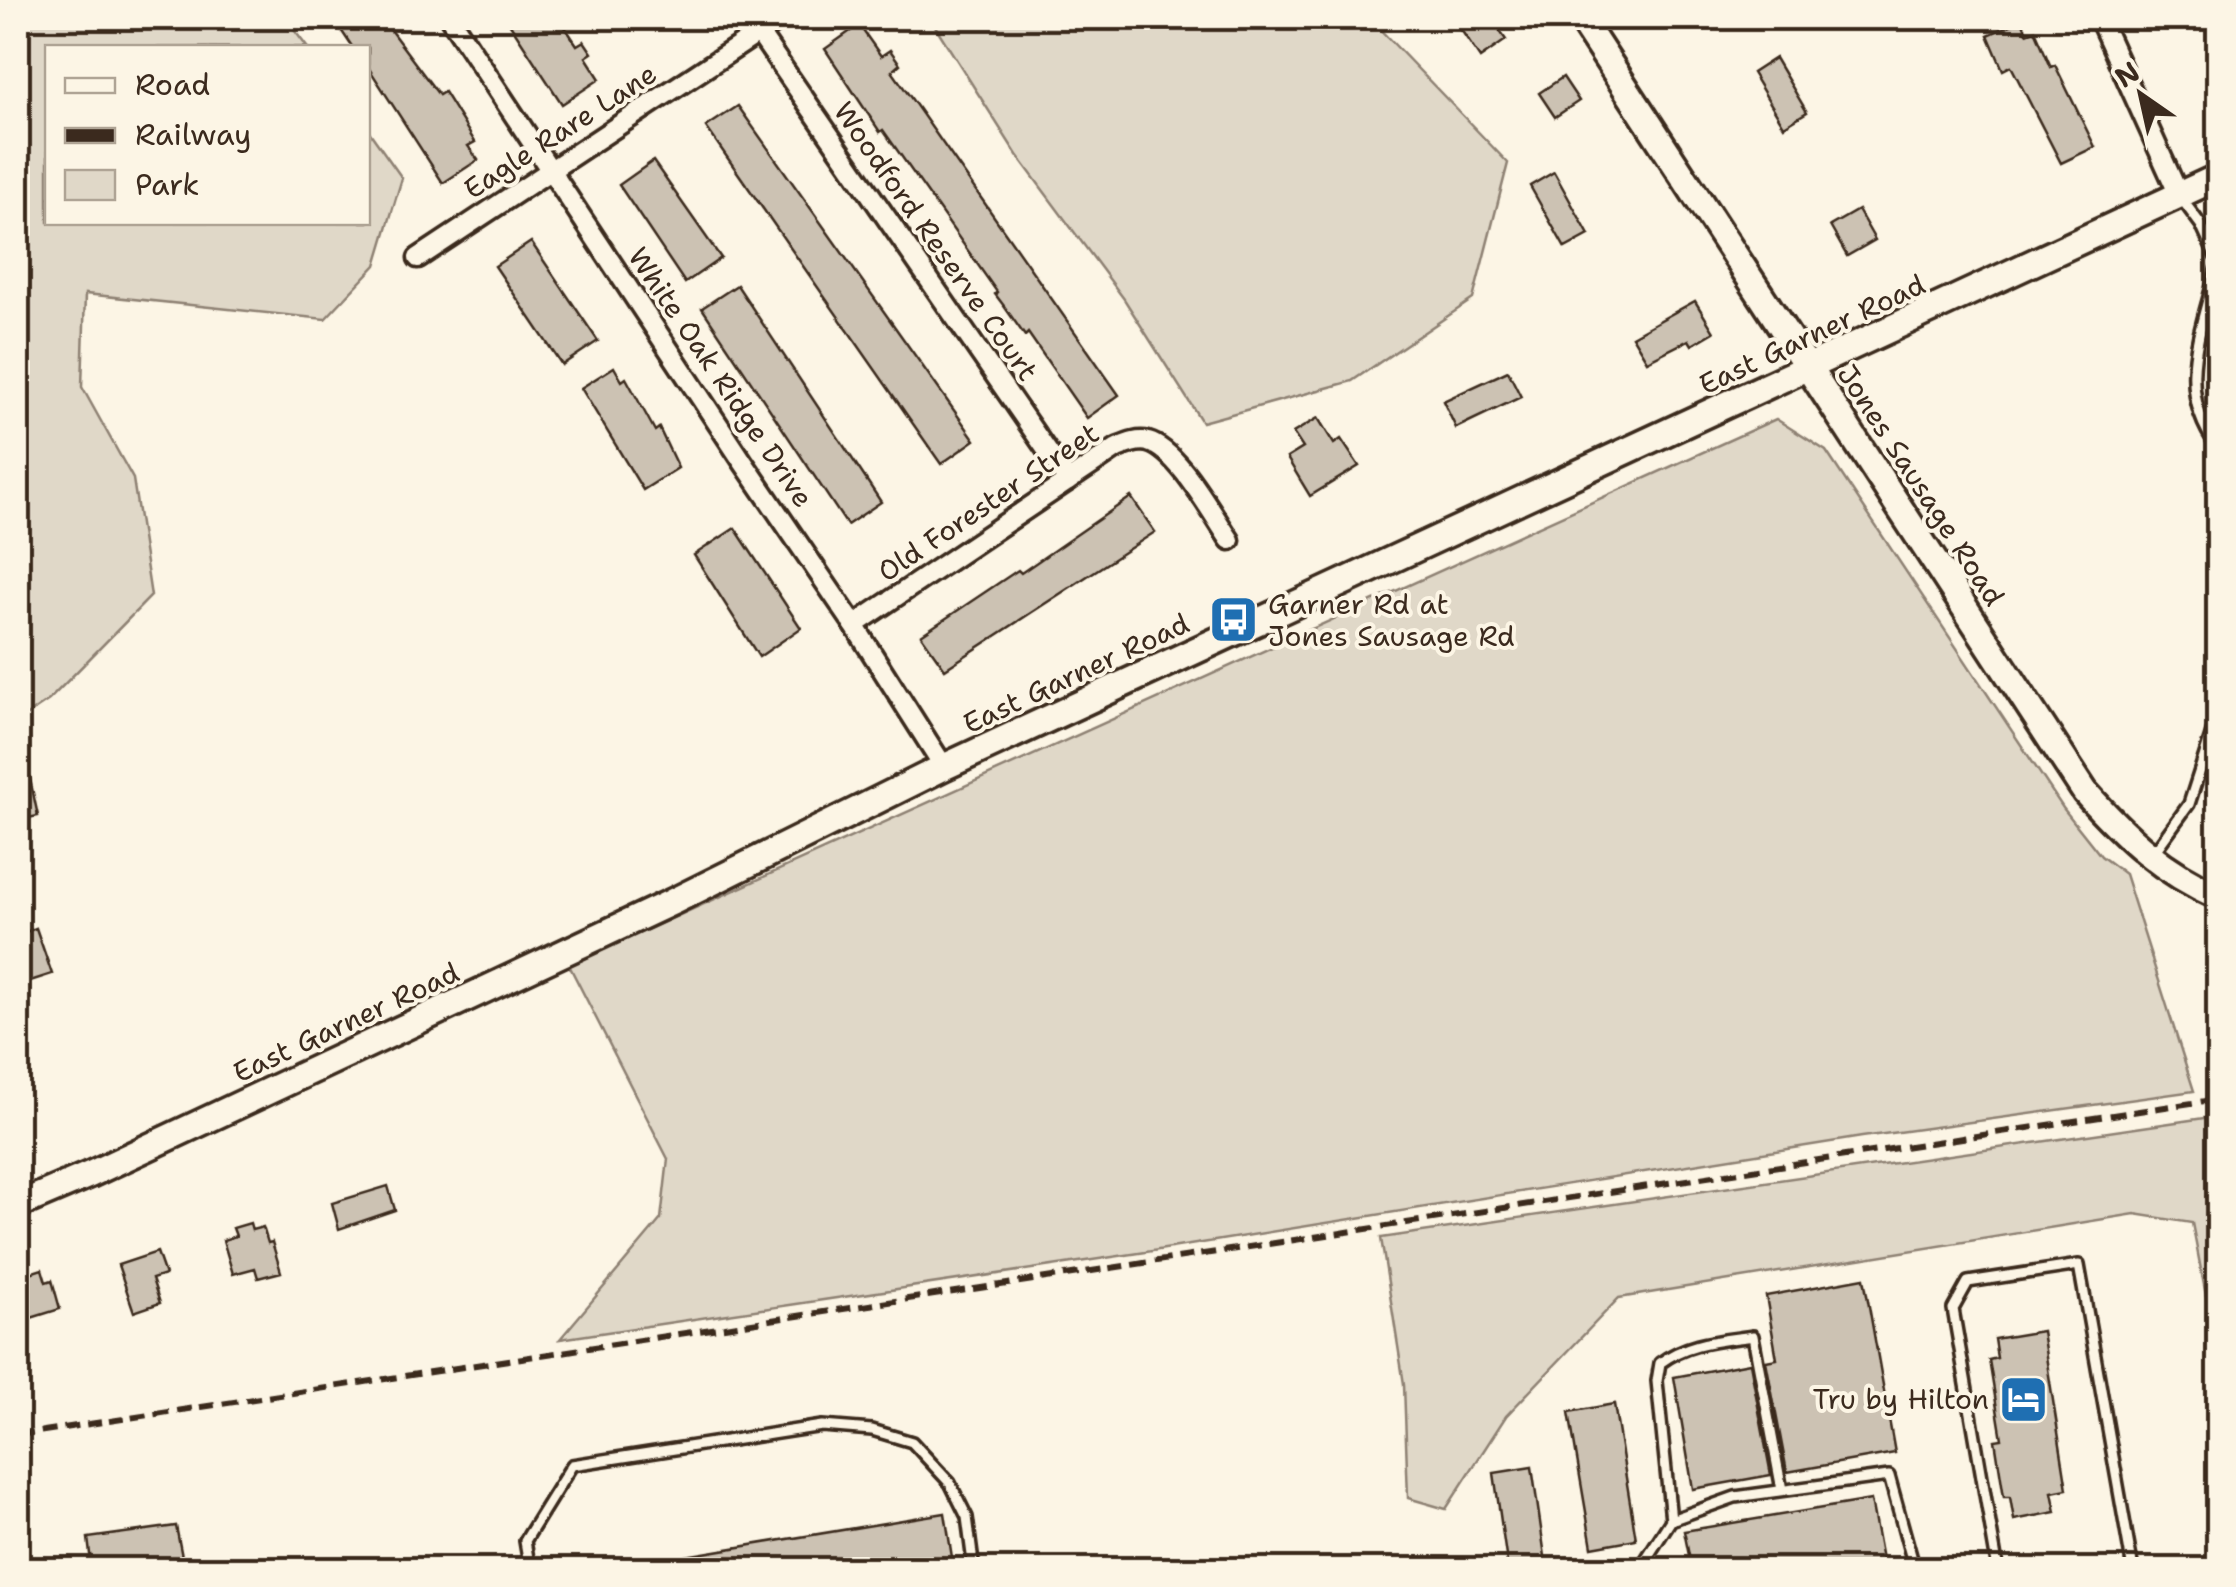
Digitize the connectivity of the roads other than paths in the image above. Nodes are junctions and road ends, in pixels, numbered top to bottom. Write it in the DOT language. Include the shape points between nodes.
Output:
graph roads {
  1 [pos="450,18"];
  2 [pos="782,18"];
  3 [pos="1580,18"];
  4 [pos="2098,18"];
  5 [pos="759,33"];
  6 [pos="551,170"];
  7 [pos="2218,177"];
  8 [pos="2179,195"];
  9 [pos="418,258"];
  10 [pos="1811,368"];
  11 [pos="2218,448"];
  12 [pos="1068,480"];
  13 [pos="1230,540"];
  14 [pos="854,625"];
  15 [pos="2218,714"];
  16 [pos="944,767"];
  17 [pos="2151,857"];
  18 [pos="2218,896"];
  19 [pos="18,1205"];
  20 [pos="1782,1490"];
  21 [pos="1672,1520"];
  22 [pos="530,1570"];
  23 [pos="974,1570"];
  24 [pos="1639,1570"];
  25 [pos="1915,1570"];
  26 [pos="1998,1570"];
  27 [pos="2132,1570"];
  1 -- 6 [label="street, White Oak Ridge Drive"];
  2 -- 5 [label="street, Eagle Rare Lane"];
  3 -- 10 [label="main road, Jones Sausage Road"];
  4 -- 8 [label="street"];
  5 -- 6 [label="street, Eagle Rare Lane"];
  5 -- 12 [label="street, Woodford Reserve Court"];
  6 -- 9 [label="street, Eagle Rare Lane"];
  6 -- 14 [label="street, White Oak Ridge Drive"];
  7 -- 8 [label="main road, East Garner Road"];
  8 -- 10 [label="main road, East Garner Road"];
  8 -- 11 [label="lane" via="2218,262 2194,348 2194,396"];
  10 -- 16 [label="main road, East Garner Road"];
  10 -- 17 [label="main road, Jones Sausage Road" via="2085,792"];
  12 -- 13 [label="street, Old Forester Street" via="1117,448 1144,440 1176,462"];
  12 -- 14 [label="street, Old Forester Street"];
  14 -- 16 [label="street, White Oak Ridge Drive"];
  15 -- 17 [label="lane" via="2189,804"];
  16 -- 19 [label="main road, East Garner Road" via="654,911"];
  17 -- 18 [label="main road, Jones Sausage Road"];
  20 -- 21 [label="lane" via="1735,1497"];
  20 -- 21 [label="lane" via="1753,1336 1698,1344 1660,1363 1657,1382"];
  20 -- 25 [label="lane" via="1889,1476"];
  21 -- 24 [label="lane"];
  22 -- 23 [label="lane" via="524,1541 572,1465 822,1426 912,1442 950,1483 967,1518"];
  26 -- 27 [label="lane" via="1954,1309 1968,1282 2080,1265"];
}
